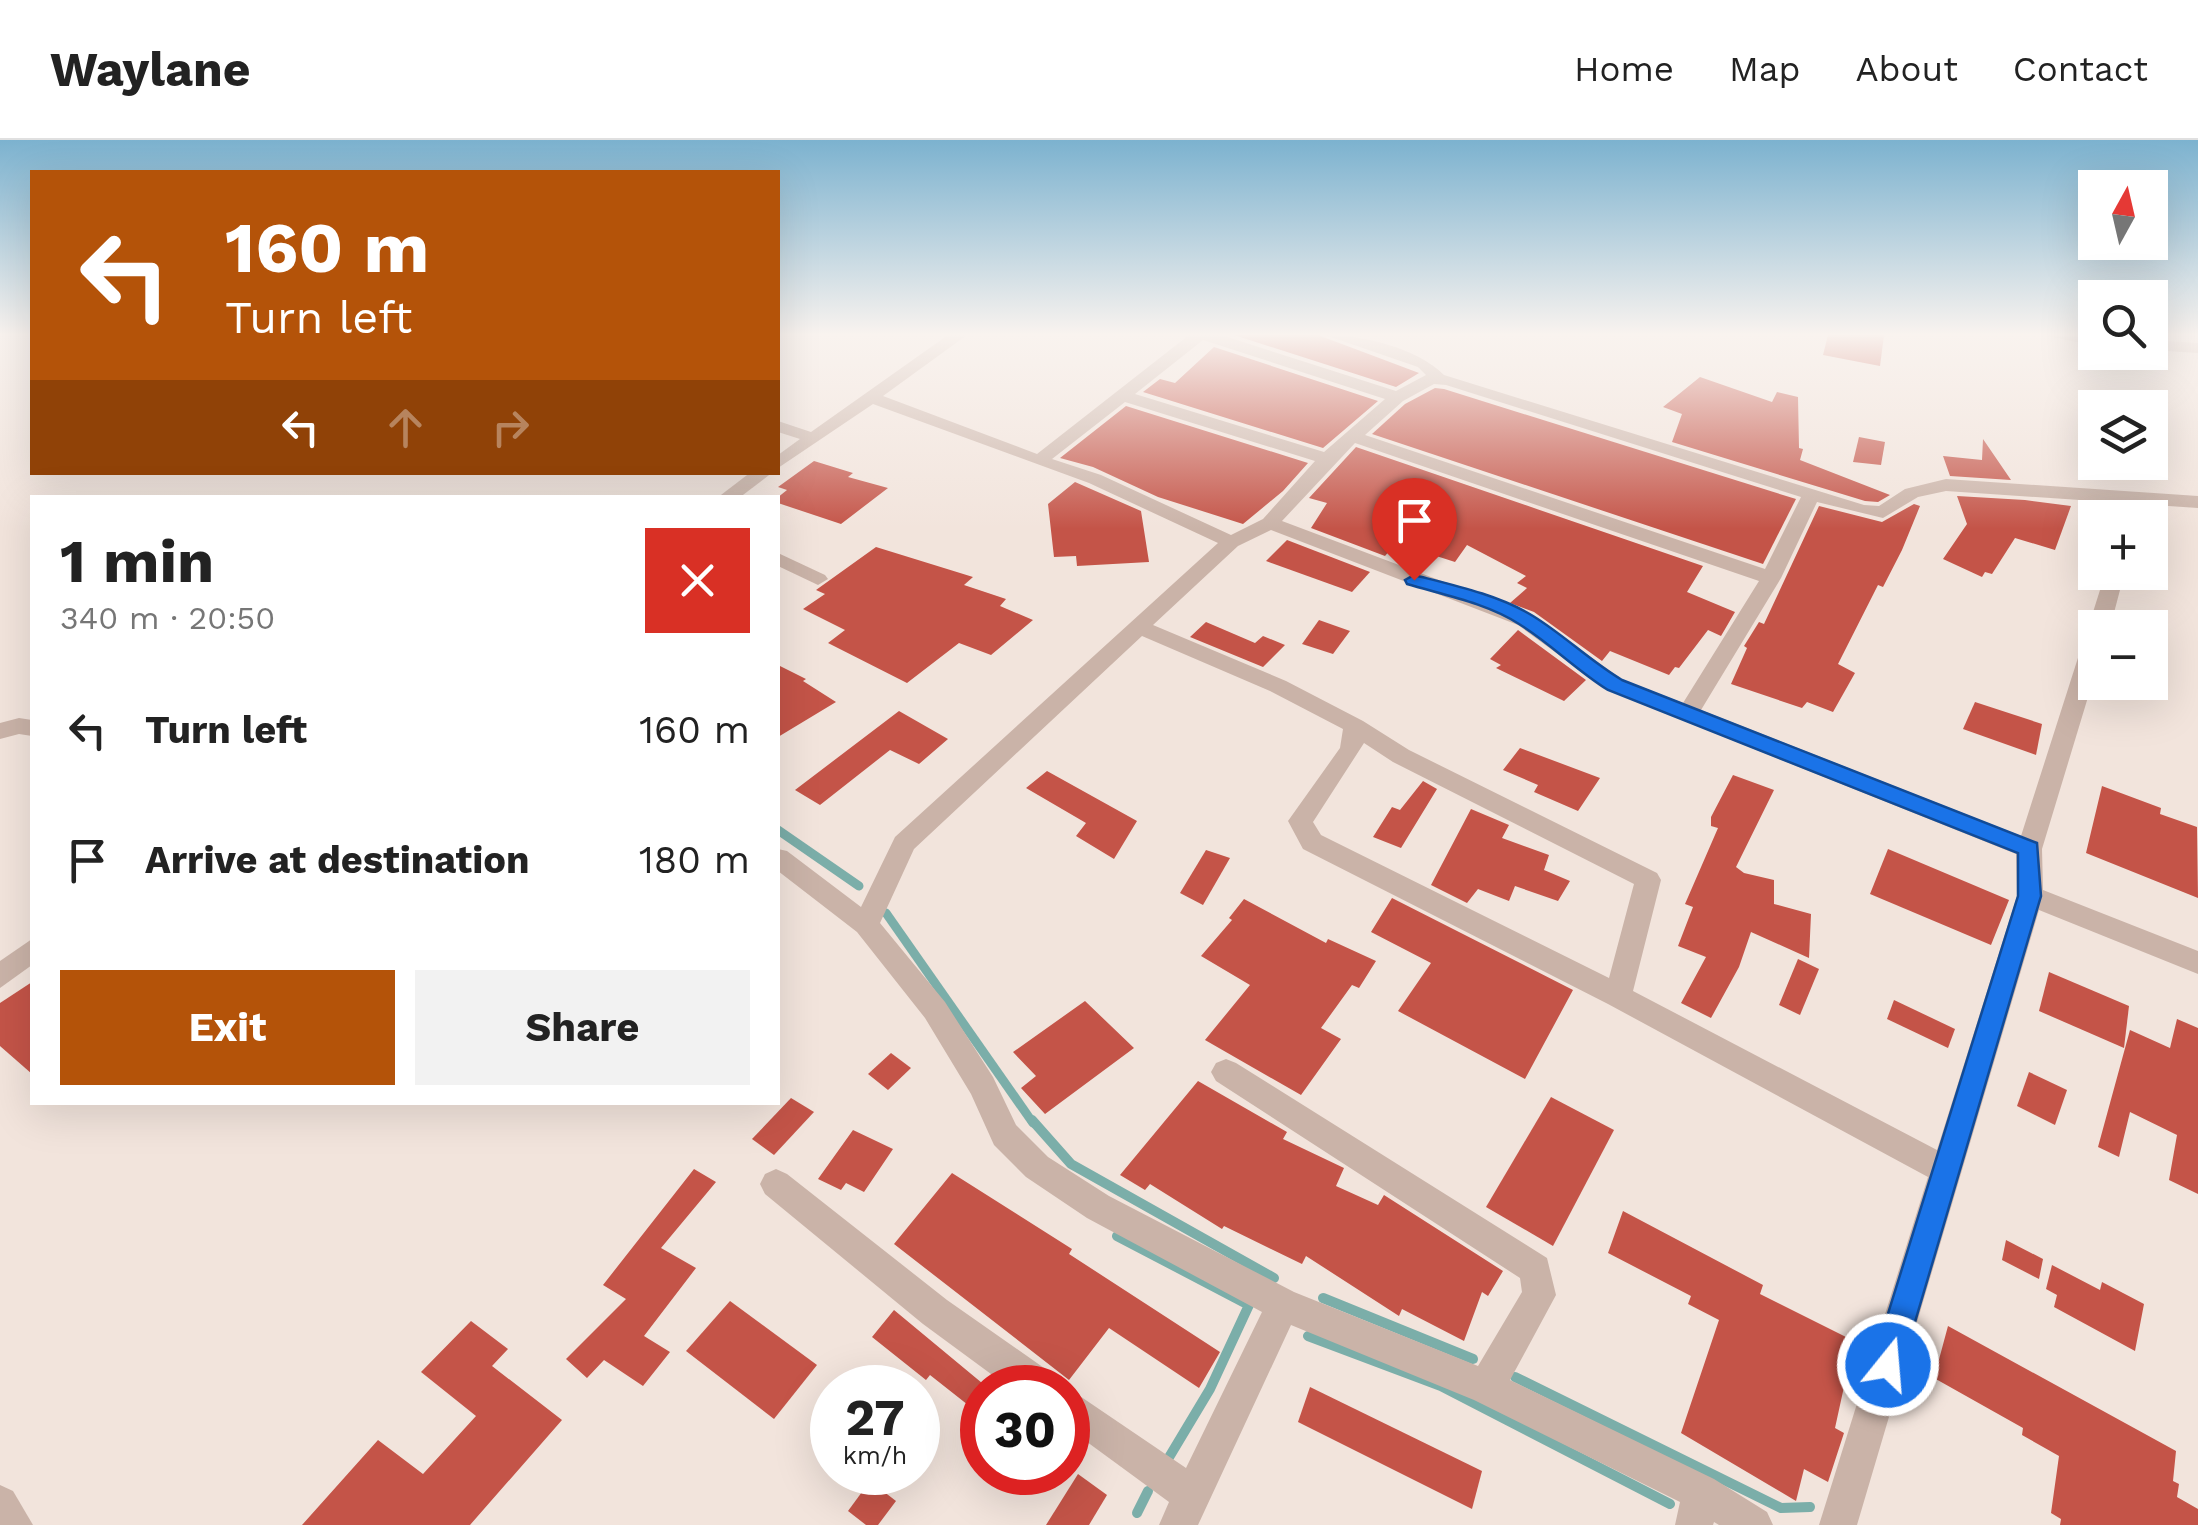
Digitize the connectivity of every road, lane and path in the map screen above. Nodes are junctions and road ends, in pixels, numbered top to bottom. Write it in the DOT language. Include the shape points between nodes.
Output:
graph roads {
  1 [pos="865,400"];
  2 [pos="879,400"];
  3 [pos="1115,400"];
  4 [pos="1136,400"];
  5 [pos="1395,400"];
  6 [pos="1507,400"];
  7 [pos="780,427"];
  8 [pos="810,437"];
  9 [pos="1355,437"];
  10 [pos="1327,459"];
  11 [pos="780,461"];
  12 [pos="1038,461"];
  13 [pos="760,475"];
  14 [pos="730,495"];
  15 [pos="1811,496"];
  16 [pos="2198,502"];
  17 [pos="1270,523"];
  18 [pos="1232,542"];
  19 [pos="780,559"];
  20 [pos="1772,578"];
  21 [pos="818,579"];
  22 [pos="2110,590"];
  23 [pos="2104,610"];
  24 [pos="1139,627"];
  25 [pos="2078,693"];
  26 [pos="1688,713"];
  27 [pos="1355,726"];
  28 [pos="30,728"];
  29 [pos="0,731"];
  30 [pos="2029,849"];
  31 [pos="780,860"];
  32 [pos="2030,896"];
  33 [pos="866,925"];
  34 [pos="30,952"];
  35 [pos="2198,963"];
  36 [pos="0,977"];
  37 [pos="1618,996"];
  38 [pos="1226,1072"];
  39 [pos="1945,1170"];
  40 [pos="776,1184"];
  41 [pos="1283,1305"];
  42 [pos="1009,1365"];
  43 [pos="1486,1386"];
  44 [pos="1090,1426"];
  45 [pos="0,1504"];
  46 [pos="1697,1509"];
  47 [pos="1185,1510"];
  48 [pos="14,1525"];
  49 [pos="1754,1525"];
  50 [pos="1838,1525"];
  1 -- 8 [label="street"];
  2 -- 12 [label="street"];
  3 -- 12 [label="street"];
  4 -- 10 [label="street"];
  5 -- 9 [label="street"];
  6 -- 15 [label="street"];
  7 -- 8 [label="street"];
  8 -- 11 [label="street"];
  9 -- 10 [label="street"];
  9 -- 20 [label="street"];
  10 -- 17 [label="street"];
  12 -- 18 [label="street" via="1095,479"];
  13 -- 14 [label="street"];
  15 -- 16 [label="street" via="1883,512 1912,493 1946,486"];
  15 -- 20 [label="street"];
  17 -- 18 [label="street"];
  17 -- 26 [label="street" via="1526,620 1615,685"];
  18 -- 24 [label="street"];
  19 -- 21 [label="street"];
  20 -- 26 [label="street"];
  22 -- 23 [label="street"];
  24 -- 27 [label="street"];
  24 -- 33 [label="street" via="904,844"];
  25 -- 30 [label="street"];
  26 -- 30 [label="street"];
  27 -- 37 [label="street" via="1401,756 1648,880"];
  27 -- 37 [label="street" via="1352,750 1300,821 1312,842"];
  28 -- 29 [label="street"];
  30 -- 32 [label="street"];
  31 -- 33 [label="street"];
  32 -- 35 [label="street"];
  32 -- 39 [label="street"];
  33 -- 41 [label="street" via="935,1010 1005,1135 1036,1167"];
  34 -- 36 [label="street"];
  37 -- 39 [label="street"];
  38 -- 43 [label="street" via="1535,1270 1539,1295"];
  39 -- 50 [label="street"];
  40 -- 42 [label="street"];
  41 -- 43 [label="street"];
  41 -- 47 [label="street"];
  43 -- 46 [label="street"];
  44 -- 47 [label="street"];
  45 -- 48 [label="street"];
  46 -- 49 [label="street"];
}
